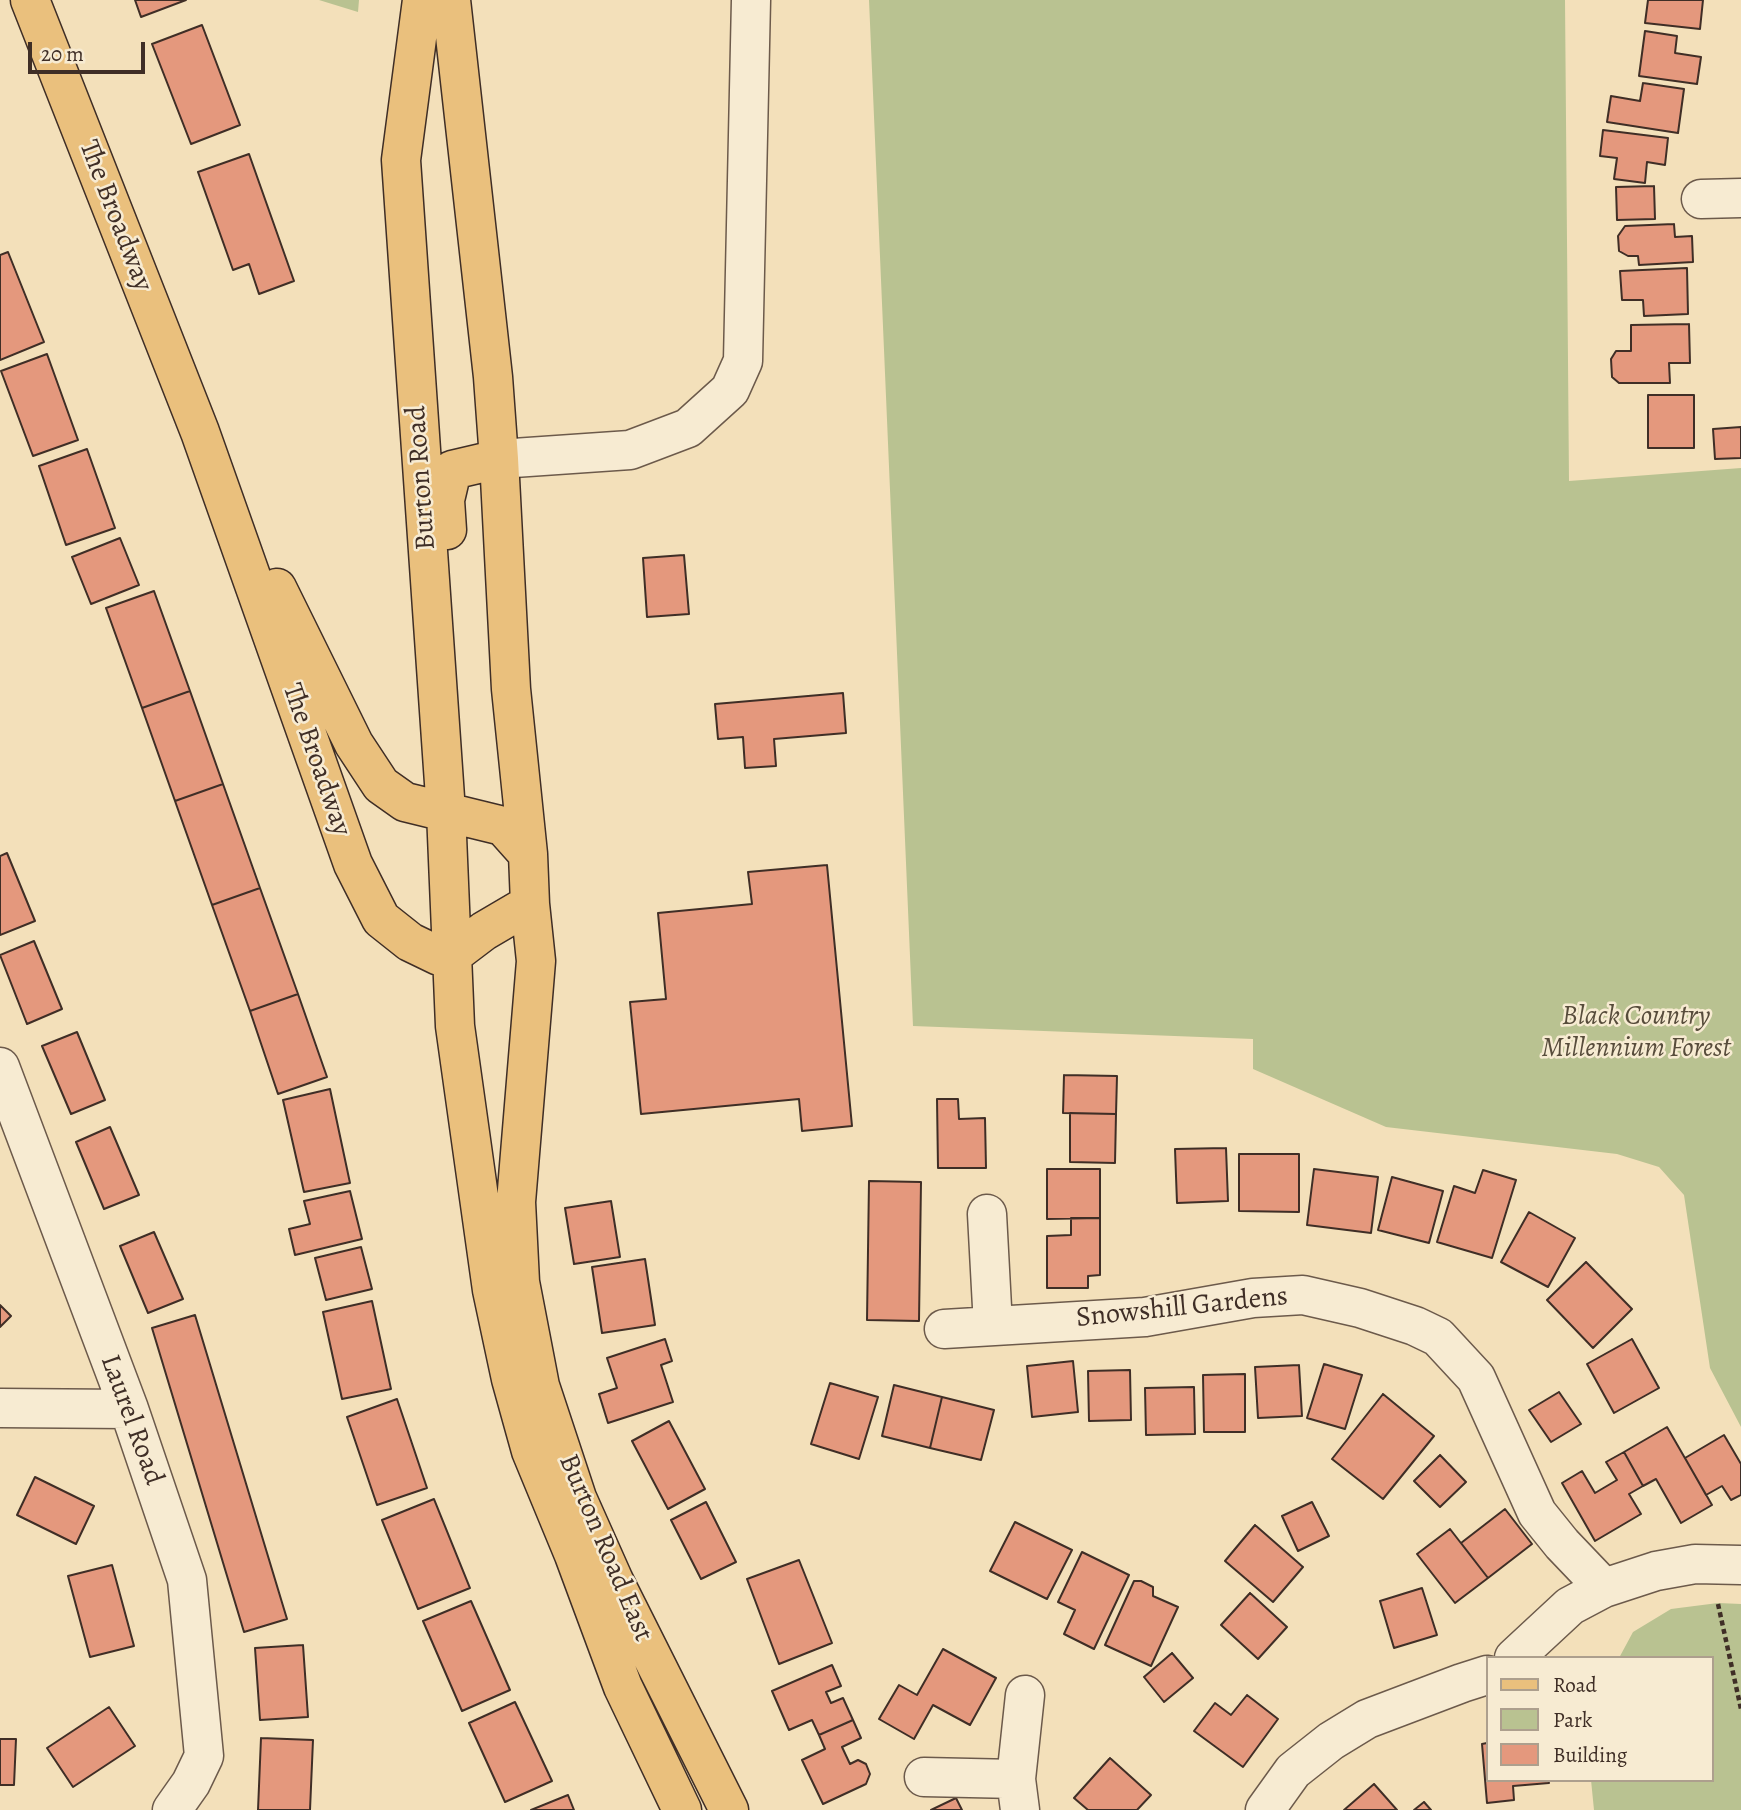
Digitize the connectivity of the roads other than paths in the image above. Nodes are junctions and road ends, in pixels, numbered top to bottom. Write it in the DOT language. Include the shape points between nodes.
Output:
graph roads {
  1 [pos="30,0"];
  2 [pos="422,0"];
  3 [pos="452,0"];
  4 [pos="751,0"];
  5 [pos="1741,198"];
  6 [pos="1701,199"];
  7 [pos="200,432"];
  8 [pos="499,458"];
  9 [pos="436,694"];
  10 [pos="446,811"];
  11 [pos="528,854"];
  12 [pos="530,904"];
  13 [pos="451,956"];
  14 [pos="0,1067"];
  15 [pos="987,1214"];
  16 [pos="993,1326"];
  17 [pos="944,1329"];
  18 [pos="0,1408"];
  19 [pos="129,1409"];
  20 [pos="1725,1564"];
  21 [pos="1604,1588"];
  22 [pos="1516,1656"];
  23 [pos="1486,1675"];
  24 [pos="1025,1695"];
  25 [pos="924,1777"];
  26 [pos="1018,1795"];
  27 [pos="182,1797"];
  28 [pos="682,1810"];
  29 [pos="729,1810"];
  30 [pos="1265,1810"];
  1 -- 7 [label="main road, The Broadway"];
  2 -- 9 [label="main road, Burton Road" via="401,160"];
  3 -- 8 [label="main road"];
  4 -- 8 [label="street" via="743,361 730,390 688,428 630,450"];
  5 -- 6 [label="street"];
  7 -- 10 [label="main road, The Broadway" via="361,755 381,785 405,802"];
  7 -- 13 [label="main road, The Broadway" via="353,864 381,919 410,942 439,956"];
  8 -- 9 [label="main road" via="454,468 449,476 445,500 454,632 449,665"];
  8 -- 11 [label="main road" via="511,689"];
  9 -- 10 [label="main road, Burton Road"];
  10 -- 11 [label="main road, The Broadway" via="503,826"];
  10 -- 13 [label="main road, Burton Road"];
  11 -- 12 [label="main road, Burton Road East"];
  12 -- 13 [label="main road"];
  12 -- 29 [label="main road, Burton Road East" via="536,961 516,1202 520,1282 540,1386 577,1498"];
  13 -- 28 [label="main road, Burton Road East" via="455,1026 492,1290 527,1439 623,1687"];
  14 -- 19 [label="street, Laurel Road"];
  15 -- 16 [label="street"];
  16 -- 17 [label="street, Snowshill Gardens"];
  16 -- 21 [label="street, Snowshill Gardens" via="1145,1317 1253,1298 1303,1295 1415,1326 1438,1337 1476,1378 1537,1513"];
  18 -- 19 [label="street"];
  19 -- 27 [label="street, Laurel Road" via="187,1580 204,1755"];
  20 -- 21 [label="street" via="1656,1571"];
  21 -- 22 [label="street" via="1570,1606"];
  23 -- 30 [label="street" via="1367,1719 1293,1771"];
  24 -- 26 [label="street"];
  25 -- 26 [label="street"];
}
